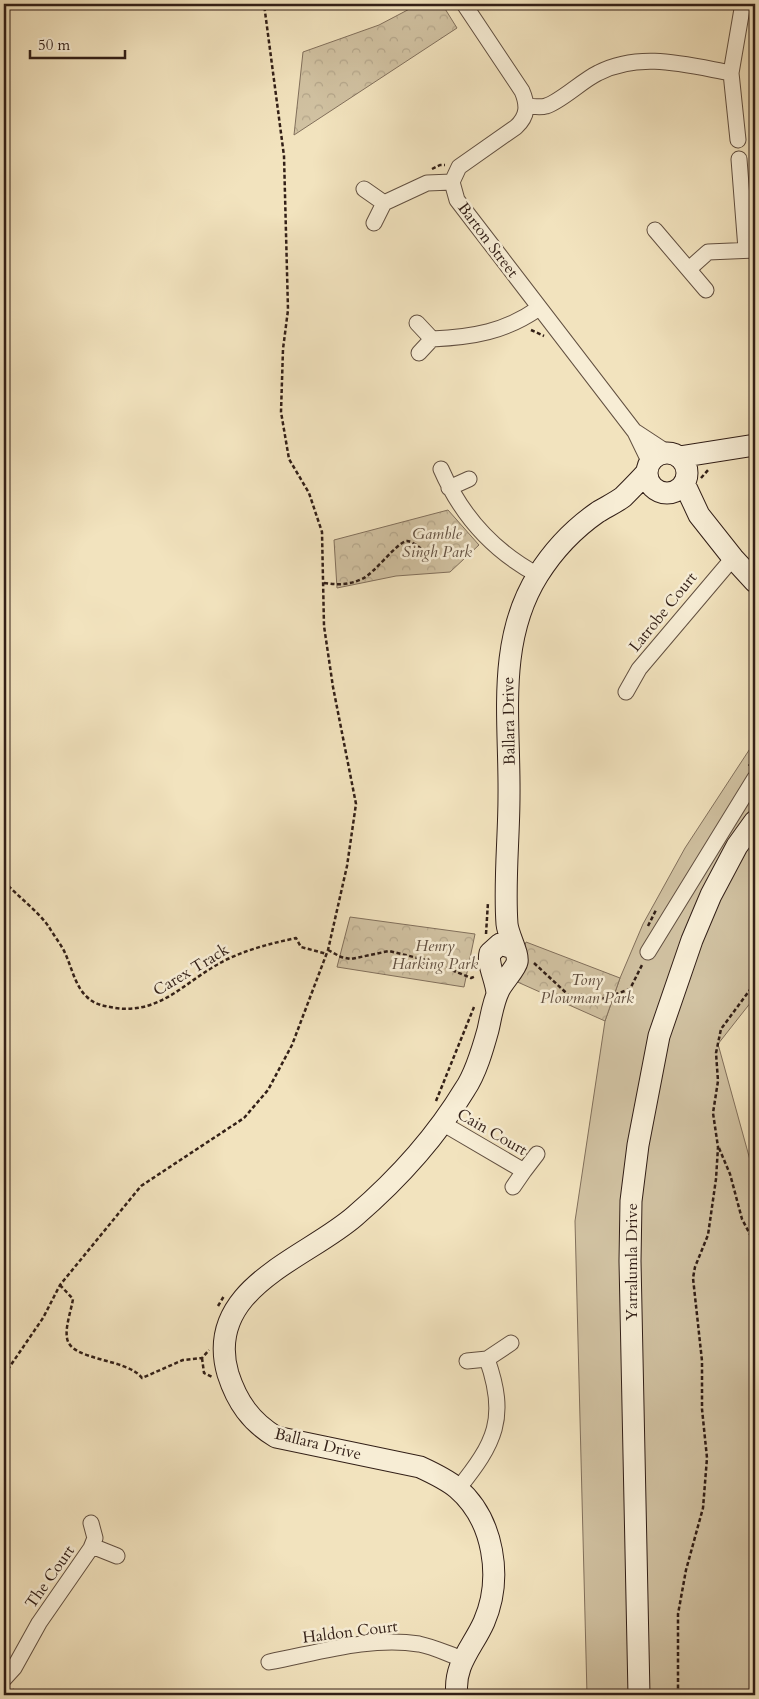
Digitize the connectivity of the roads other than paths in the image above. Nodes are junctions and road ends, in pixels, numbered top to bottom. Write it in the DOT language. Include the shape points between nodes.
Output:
graph roads {
  1 [pos="464,4"];
  2 [pos="742,9"];
  3 [pos="731,73"];
  4 [pos="527,106"];
  5 [pos="738,140"];
  6 [pos="739,159"];
  7 [pos="452,182"];
  8 [pos="364,190"];
  9 [pos="384,203"];
  10 [pos="374,223"];
  11 [pos="655,230"];
  12 [pos="751,249"];
  13 [pos="689,269"];
  14 [pos="706,290"];
  15 [pos="539,308"];
  16 [pos="417,323"];
  17 [pos="432,339"];
  18 [pos="419,353"];
  19 [pos="755,445"];
  20 [pos="441,469"];
  21 [pos="671,474"];
  22 [pos="469,478"];
  23 [pos="449,488"];
  24 [pos="732,558"];
  25 [pos="538,575"];
  26 [pos="755,582"];
  27 [pos="626,692"];
  28 [pos="755,778"];
  29 [pos="755,821"];
  30 [pos="726,825"];
  31 [pos="736,846"];
  32 [pos="648,952"];
  33 [pos="438,1114"];
  34 [pos="538,1154"];
  35 [pos="524,1171"];
  36 [pos="513,1187"];
  37 [pos="511,1343"];
  38 [pos="488,1359"];
  39 [pos="467,1361"];
  40 [pos="458,1489"];
  41 [pos="91,1523"];
  42 [pos="92,1546"];
  43 [pos="117,1556"];
  44 [pos="463,1660"];
  45 [pos="269,1662"];
  46 [pos="4,1679"];
  47 [pos="456,1695"];
  48 [pos="639,1695"];
  1 -- 4 [label="street" via="522,91"];
  2 -- 3 [label="street"];
  3 -- 4 [label="street" via="666,61 639,61 597,73 546,106"];
  3 -- 5 [label="street"];
  4 -- 7 [label="street, Barton Street" via="522,122 459,167"];
  6 -- 12 [label="street"];
  7 -- 9 [label="street" via="427,183"];
  7 -- 15 [label="street, Barton Street" via="457,200"];
  8 -- 9 [label="street"];
  9 -- 10 [label="street"];
  11 -- 13 [label="street"];
  12 -- 13 [label="street" via="708,252"];
  13 -- 14 [label="street"];
  15 -- 17 [label="street" via="509,327 469,336"];
  15 -- 21 [label="street, Barton Street"];
  16 -- 17 [label="street"];
  17 -- 18 [label="street"];
  19 -- 21 [label="street, Ballara Drive" via="712,452"];
  20 -- 23 [label="street"];
  21 -- 24 [label="street, Barton Street"];
  21 -- 25 [label="street, Ballara Drive" via="598,513 561,545"];
  22 -- 23 [label="street"];
  23 -- 25 [label="street" via="491,544"];
  24 -- 26 [label="street, Barton Street"];
  24 -- 27 [label="street, Latrobe Court" via="641,667"];
  25 -- 33 [label="street, Ballara Drive" via="523,607 508,665 506,700 510,750 507,925 498,945 518,959 515,967 501,971 488,989 487,1034 467,1086"];
  28 -- 30 [label="street"];
  29 -- 31 [label="street, Yarralumla Drive"];
  30 -- 31 [label="street"];
  30 -- 32 [label="street"];
  31 -- 48 [label="street, Yarralumla Drive" via="692,940 659,1036 638,1145 631,1202"];
  33 -- 35 [label="street, Cain Court"];
  33 -- 40 [label="street, Ballara Drive" via="396,1179 352,1219 265,1276 246,1295 230,1320 224,1355 233,1388 250,1418 276,1437 420,1468 442,1477"];
  34 -- 35 [label="street, Cain Court"];
  35 -- 36 [label="street, Cain Court"];
  37 -- 38 [label="street"];
  38 -- 39 [label="street"];
  38 -- 40 [label="street" via="497,1394 497,1416 490,1444 482,1459"];
  40 -- 44 [label="street, Ballara Drive" via="475,1510 486,1533 493,1554 494,1572 490,1609"];
  41 -- 42 [label="street, The Court" via="95,1535"];
  42 -- 43 [label="street, The Court"];
  42 -- 46 [label="street, The Court"];
  44 -- 45 [label="street, Haldon Court" via="429,1646 394,1642"];
  44 -- 47 [label="street, Ballara Drive" via="458,1670"];
}
